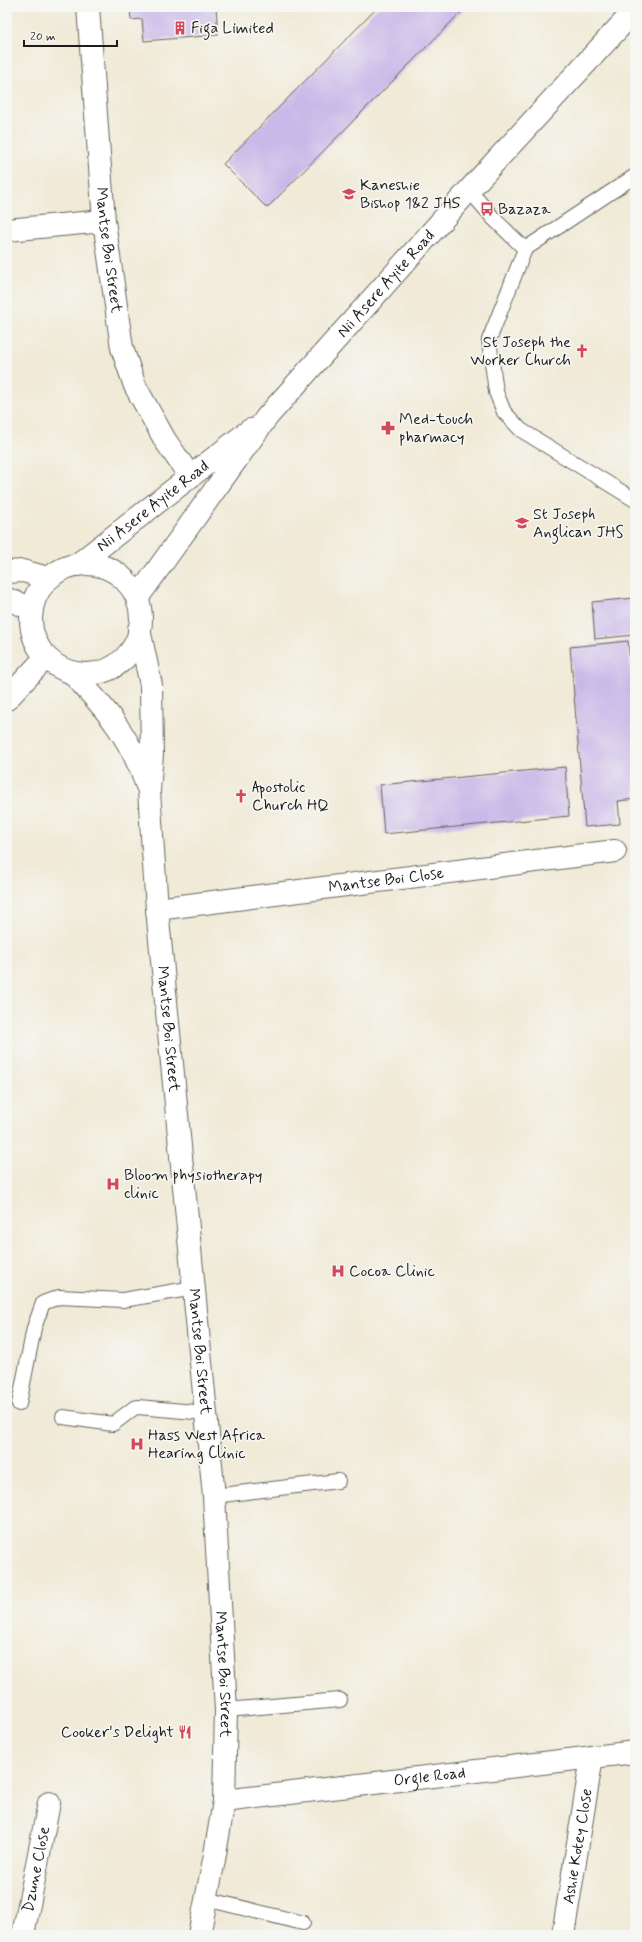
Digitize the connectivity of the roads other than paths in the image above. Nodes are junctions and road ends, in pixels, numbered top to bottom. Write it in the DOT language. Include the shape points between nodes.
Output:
graph roads {
  1 [pos="88,7"];
  2 [pos="635,10"];
  3 [pos="635,176"];
  4 [pos="469,190"];
  5 [pos="104,221"];
  6 [pos="7,230"];
  7 [pos="525,249"];
  8 [pos="267,417"];
  9 [pos="189,475"];
  10 [pos="635,500"];
  11 [pos="77,565"];
  12 [pos="7,572"];
  13 [pos="48,578"];
  14 [pos="138,597"];
  15 [pos="7,599"];
  16 [pos="32,609"];
  17 [pos="139,629"];
  18 [pos="46,657"];
  19 [pos="71,672"];
  20 [pos="7,699"];
  21 [pos="149,791"];
  22 [pos="615,851"];
  23 [pos="157,908"];
  24 [pos="194,1288"];
  25 [pos="18,1404"];
  26 [pos="206,1413"];
  27 [pos="63,1417"];
  28 [pos="338,1481"];
  29 [pos="214,1496"];
  30 [pos="340,1700"];
  31 [pos="226,1710"];
  32 [pos="635,1752"];
  33 [pos="592,1757"];
  34 [pos="224,1801"];
  35 [pos="49,1803"];
  36 [pos="206,1899"];
  37 [pos="303,1923"];
  38 [pos="23,1935"];
  39 [pos="199,1935"];
  40 [pos="563,1935"];
  1 -- 5 [label="street, Mantse Boi Street"];
  2 -- 4 [label="street, Nii Asere Ayite Road"];
  3 -- 7 [label="lane"];
  4 -- 7 [label="lane"];
  4 -- 8 [label="street, Nii Asere Ayite Road"];
  5 -- 6 [label="street"];
  5 -- 9 [label="street, Mantse Boi Street" via="122,348 136,386 165,440"];
  7 -- 10 [label="lane" via="489,340 496,392 504,412 520,430"];
  8 -- 9 [label="street, Nii Asere Ayite Road"];
  8 -- 14 [label="street, Nii Asere Ayite Road"];
  9 -- 11 [label="street, Nii Asere Ayite Road"];
  11 -- 13 [label="street" via="66,567"];
  11 -- 14 [label="street" via="92,564 107,568 120,576"];
  12 -- 13 [label="street" via="23,571"];
  13 -- 16 [label="street" via="38,593"];
  14 -- 17 [label="street"];
  15 -- 16 [label="street"];
  16 -- 18 [label="street" via="33,635"];
  17 -- 19 [label="street" via="129,653 120,662 96,673"];
  17 -- 21 [label="street, Mantse Boi Street" via="151,685 152,754"];
  18 -- 19 [label="street" via="53,664"];
  18 -- 20 [label="street"];
  19 -- 21 [label="street, Mantse Boi Street" via="117,723 135,754"];
  21 -- 23 [label="street, Mantse Boi Street"];
  22 -- 23 [label="street, Mantse Boi Close"];
  23 -- 24 [label="street, Mantse Boi Street"];
  24 -- 25 [label="lane" via="123,1300 59,1297 43,1303 34,1328"];
  24 -- 26 [label="street, Mantse Boi Street"];
  26 -- 27 [label="lane" via="138,1407 114,1424"];
  26 -- 29 [label="street, Mantse Boi Street"];
  28 -- 29 [label="lane"];
  29 -- 31 [label="street, Mantse Boi Street"];
  30 -- 31 [label="lane"];
  31 -- 34 [label="street, Mantse Boi Street"];
  32 -- 33 [label="street, Orgle Road"];
  33 -- 34 [label="street, Orgle Road"];
  33 -- 40 [label="street, Ashie Kotey Close"];
  34 -- 36 [label="street, Mantse Boi Street"];
  35 -- 38 [label="street, Dzune Close"];
  36 -- 37 [label="lane"];
  36 -- 39 [label="street, Mantse Boi Street"];
}
